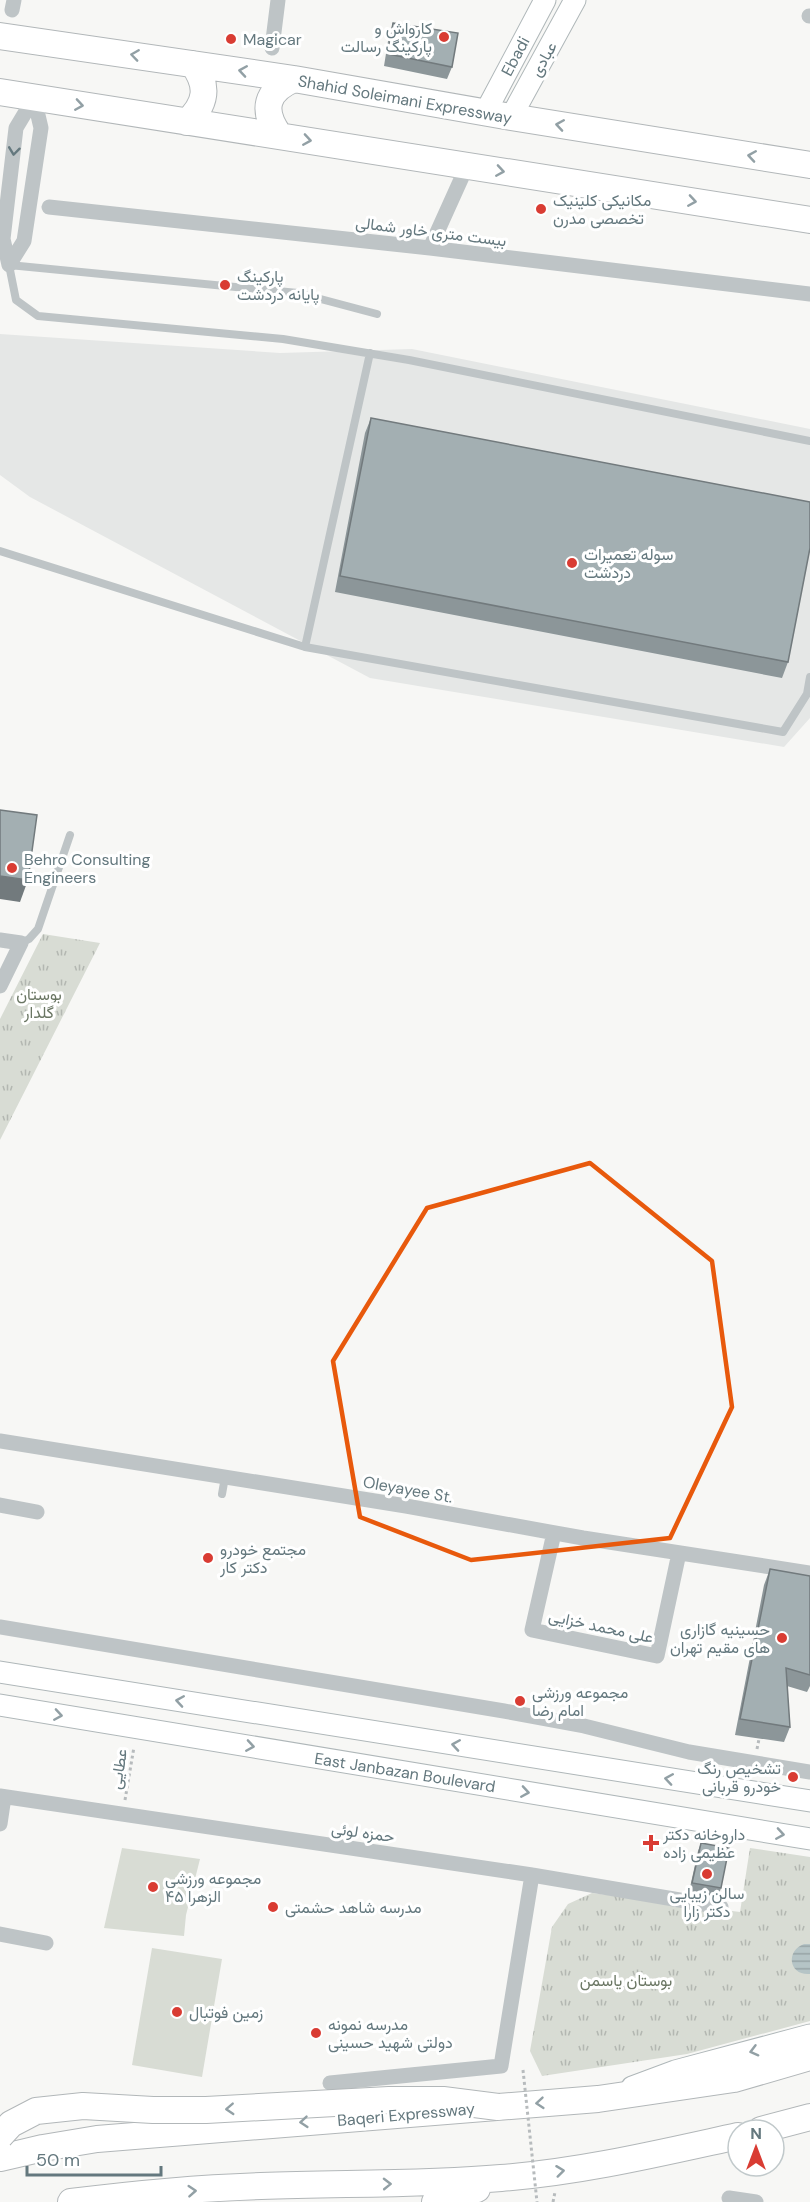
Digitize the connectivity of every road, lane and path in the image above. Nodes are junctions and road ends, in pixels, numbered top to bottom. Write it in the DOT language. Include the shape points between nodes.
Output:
graph roads {
  1 [pos="278,0"];
  2 [pos="545,0"];
  3 [pos="575,0"];
  4 [pos="0,36"];
  5 [pos="272,48"];
  6 [pos="193,64"];
  7 [pos="294,79"];
  8 [pos="0,92"];
  9 [pos="34,98"];
  10 [pos="485,113"];
  11 [pos="511,117"];
  12 [pos="187,122"];
  13 [pos="279,135"];
  14 [pos="810,165"];
  15 [pos="467,166"];
  16 [pos="48,207"];
  17 [pos="810,220"];
  18 [pos="430,248"];
  19 [pos="9,266"];
  20 [pos="810,294"];
  21 [pos="377,315"];
  22 [pos="370,353"];
  23 [pos="810,441"];
  24 [pos="0,551"];
  25 [pos="305,647"];
  26 [pos="810,677"];
  27 [pos="70,836"];
  28 [pos="0,940"];
  29 [pos="21,943"];
  30 [pos="0,986"];
  31 [pos="0,1441"];
  32 [pos="225,1477"];
  33 [pos="222,1494"];
  34 [pos="0,1505"];
  35 [pos="37,1512"];
  36 [pos="554,1533"];
  37 [pos="679,1553"];
  38 [pos="810,1573"];
  39 [pos="0,1627"];
  40 [pos="0,1672"];
  41 [pos="0,1705"];
  42 [pos="137,1728"];
  43 [pos="810,1772"];
  44 [pos="2,1796"];
  45 [pos="810,1801"];
  46 [pos="123,1815"];
  47 [pos="0,1824"];
  48 [pos="810,1839"];
  49 [pos="532,1875"];
  50 [pos="721,1907"];
  51 [pos="0,1934"];
  52 [pos="46,1943"];
  53 [pos="810,2035"];
  54 [pos="810,2056"];
  55 [pos="523,2070"];
  56 [pos="330,2083"];
  57 [pos="598,2099"];
  58 [pos="72,2105"];
  59 [pos="498,2107"];
  60 [pos="810,2117"];
  61 [pos="0,2119"];
  62 [pos="786,2123"];
  63 [pos="0,2136"];
  64 [pos="726,2139"];
  65 [pos="0,2158"];
  66 [pos="502,2178"];
  67 [pos="729,2198"];
  68 [pos="71,2202"];
  69 [pos="435,2202"];
  70 [pos="537,2202"];
  71 [pos="756,2202"];
  1 -- 5 [label="street"];
  2 -- 10 [label="main road, Ebadi"];
  3 -- 11 [label="main road, عبادی"];
  6 -- 4 [label="highway, Shahid Soleimani Expressway, one-way"];
  7 -- 6 [label="highway, Shahid Soleimani Expressway, one-way"];
  6 -- 12 [label="highway" via="202,81 203,101"];
  7 -- 10 [label="highway, Shahid Soleimani Expressway"];
  7 -- 13 [label="highway" via="280,85 268,109 270,123"];
  8 -- 9 [label="highway"];
  9 -- 12 [label="highway, one-way"];
  9 -- 19 [label="street" via="41,128 24,241"];
  9 -- 19 [label="street, one-way" via="16,128 3,239"];
  10 -- 11 [label="highway, Shahid Soleimani Expressway"];
  14 -- 11 [label="highway, Shahid Soleimani Expressway, one-way"];
  12 -- 13 [label="highway"];
  13 -- 15 [label="highway, one-way"];
  15 -- 17 [label="highway, one-way"];
  15 -- 18 [label="street"];
  16 -- 18 [label="street, بیست متری خاور شمالی"];
  18 -- 20 [label="street, بیست متری خاور شمالی"];
  19 -- 21 [label="lane" via="298,293"];
  19 -- 22 [label="lane" via="16,300 38,316 283,339"];
  22 -- 23 [label="lane"];
  22 -- 25 [label="lane"];
  24 -- 25 [label="lane"];
  25 -- 26 [label="lane" via="783,732 807,694"];
  27 -- 29 [label="lane" via="38,929"];
  28 -- 29 [label="street"];
  29 -- 30 [label="street"];
  31 -- 32 [label="street, Oleyayee St."];
  32 -- 33 [label="lane"];
  32 -- 36 [label="street, Oleyayee St."];
  34 -- 35 [label="street"];
  36 -- 37 [label="street, Oleyayee St."];
  36 -- 37 [label="street, علی محمد خزایی" via="532,1630 657,1656"];
  37 -- 38 [label="street, Oleyayee St."];
  39 -- 43 [label="street" via="190,1655 504,1711 689,1752"];
  45 -- 40 [label="main road, one-way"];
  41 -- 42 [label="main road, East Janbazan Boulevard, one-way"];
  42 -- 46 [label="path, عطایی"];
  42 -- 48 [label="main road, East Janbazan Boulevard, one-way"];
  44 -- 46 [label="street, حمزه لوئی"];
  44 -- 47 [label="street"];
  46 -- 49 [label="street, حمزه لوئی"];
  49 -- 50 [label="street, حمزه لوئی"];
  49 -- 56 [label="street" via="501,2066"];
  51 -- 52 [label="street"];
  53 -- 57 [label="main road, one-way" via="675,2071"];
  54 -- 57 [label="highway, Baqeri Expressway" via="734,2079"];
  55 -- 70 [label="path, bridge"];
  57 -- 59 [label="highway, Baqeri Expressway, one-way"];
  58 -- 61 [label="street"];
  59 -- 63 [label="highway, one-way, bridge" via="443,2100 206,2110 83,2106 36,2111 11,2124"];
  59 -- 65 [label="highway, Baqeri Expressway, one-way" via="97,2139"];
  60 -- 62 [label="highway"];
  66 -- 64 [label="highway, one-way" via="593,2167"];
  68 -- 66 [label="highway, one-way" via="260,2186"];
  66 -- 69 [label="highway"];
  67 -- 71 [label="street"];
}
